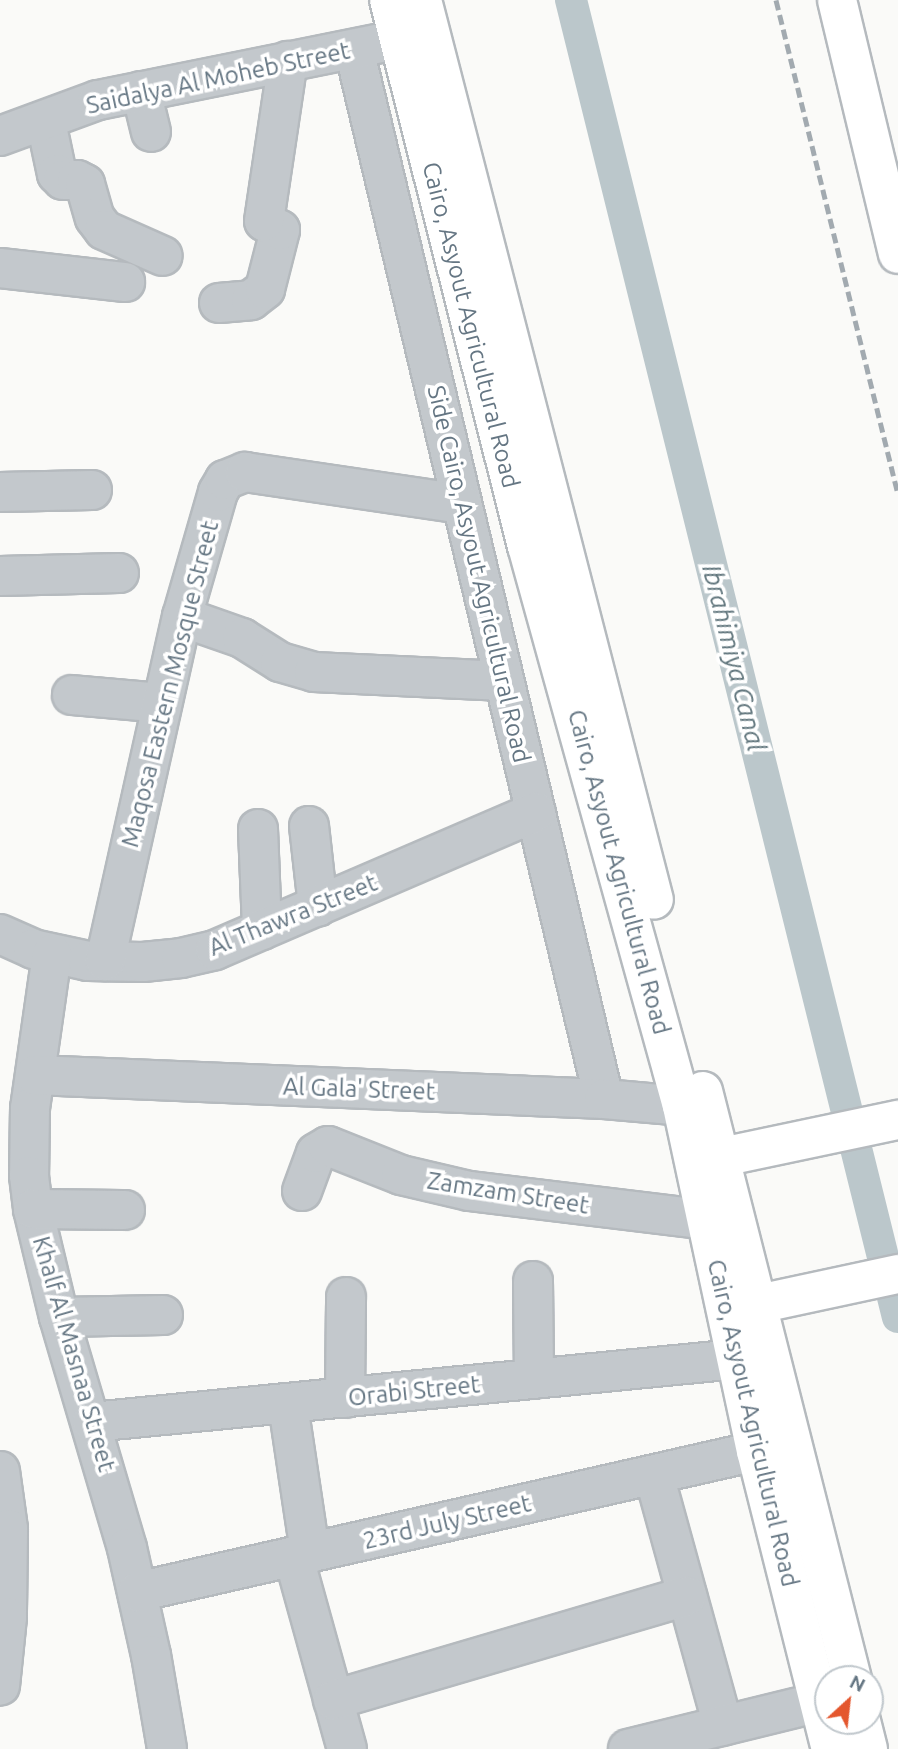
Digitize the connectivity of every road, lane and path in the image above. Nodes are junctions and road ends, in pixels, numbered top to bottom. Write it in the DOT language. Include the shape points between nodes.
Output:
graph roads {
  1 [pos="389,0"];
  2 [pos="422,0"];
  3 [pos="837,0"];
  4 [pos="399,39"];
  5 [pos="354,49"];
  6 [pos="288,61"];
  7 [pos="141,91"];
  8 [pos="46,122"];
  9 [pos="151,132"];
  10 [pos="0,136"];
  11 [pos="898,254"];
  12 [pos="163,256"];
  13 [pos="0,268"];
  14 [pos="125,282"];
  15 [pos="219,303"];
  16 [pos="92,489"];
  17 [pos="0,492"];
  18 [pos="462,504"];
  19 [pos="119,573"];
  20 [pos="0,576"];
  21 [pos="182,617"];
  22 [pos="504,681"];
  23 [pos="72,695"];
  24 [pos="162,703"];
  25 [pos="536,812"];
  26 [pos="309,826"];
  27 [pos="258,829"];
  28 [pos="318,906"];
  29 [pos="262,930"];
  30 [pos="0,934"];
  31 [pos="52,954"];
  32 [pos="105,961"];
  33 [pos="35,1075"];
  34 [pos="604,1099"];
  35 [pos="682,1106"];
  36 [pos="898,1120"];
  37 [pos="722,1157"];
  38 [pos="302,1191"];
  39 [pos="33,1209"];
  40 [pos="125,1210"];
  41 [pos="707,1220"];
  42 [pos="898,1274"];
  43 [pos="533,1281"];
  44 [pos="346,1297"];
  45 [pos="758,1304"];
  46 [pos="163,1315"];
  47 [pos="59,1317"];
  48 [pos="737,1359"];
  49 [pos="534,1379"];
  50 [pos="345,1398"];
  51 [pos="288,1405"];
  52 [pos="92,1422"];
  53 [pos="757,1451"];
  54 [pos="0,1471"];
  55 [pos="653,1475"];
  56 [pos="302,1555"];
  57 [pos="137,1592"];
  58 [pos="687,1597"];
  59 [pos="848,1665"];
  60 [pos="814,1678"];
  61 [pos="0,1686"];
  62 [pos="333,1700"];
  63 [pos="814,1703"];
  64 [pos="723,1726"];
  65 [pos="167,1749"];
  66 [pos="347,1749"];
  67 [pos="628,1749"];
  1 -- 4 [label="main road, Cairo, Asyout Agricultural Road"];
  2 -- 37 [label="main road, Cairo, Asyout Agricultural Road" via="682,1018"];
  3 -- 11 [label="main road"];
  4 -- 5 [label="street, Saidalya Al Moheb Street"];
  4 -- 35 [label="main road, Cairo, Asyout Agricultural Road" via="527,546"];
  5 -- 6 [label="street, Saidalya Al Moheb Street"];
  5 -- 18 [label="street, Side Cairo, Asyout Agricultural Road"];
  6 -- 7 [label="street, Saidalya Al Moheb Street"];
  6 -- 15 [label="street" via="264,221 280,230 265,289 251,300"];
  7 -- 8 [label="street, Saidalya Al Moheb Street" via="98,100"];
  7 -- 9 [label="street"];
  8 -- 10 [label="street, Saidalya Al Moheb Street"];
  8 -- 12 [label="street" via="57,174 63,180 85,184 95,218 104,230"];
  13 -- 14 [label="street"];
  16 -- 17 [label="street"];
  18 -- 21 [label="street, Maqosa Eastern Mosque Street" via="245,472 232,475 218,492"];
  18 -- 22 [label="street, Side Cairo, Asyout Agricultural Road"];
  19 -- 20 [label="street"];
  21 -- 22 [label="street" via="232,633 280,662 304,670"];
  21 -- 24 [label="street, Maqosa Eastern Mosque Street"];
  22 -- 25 [label="street, Side Cairo, Asyout Agricultural Road"];
  23 -- 24 [label="street"];
  24 -- 32 [label="street, Maqosa Eastern Mosque Street"];
  25 -- 28 [label="street, Al Thawra Street"];
  25 -- 34 [label="street, Side Cairo, Asyout Agricultural Road"];
  26 -- 28 [label="street"];
  27 -- 29 [label="street"];
  28 -- 29 [label="street, Al Thawra Street"];
  29 -- 32 [label="street, Al Thawra Street" via="215,950 181,958"];
  30 -- 31 [label="street, Al Thawra Street"];
  31 -- 32 [label="street, Al Thawra Street"];
  31 -- 33 [label="street, Khalf Al Masnaa Street"];
  33 -- 34 [label="street, Al Gala' Street"];
  33 -- 39 [label="street, Khalf Al Masnaa Street" via="28,1142"];
  34 -- 35 [label="street, Al Gala' Street"];
  35 -- 41 [label="main road, Cairo, Asyout Agricultural Road"];
  36 -- 37 [label="main road"];
  37 -- 45 [label="main road, Cairo, Asyout Agricultural Road"];
  38 -- 41 [label="street, Zamzam Street" via="316,1153 328,1146 401,1175 469,1191"];
  39 -- 40 [label="street"];
  39 -- 47 [label="street, Khalf Al Masnaa Street"];
  41 -- 48 [label="main road, Cairo, Asyout Agricultural Road"];
  42 -- 45 [label="main road"];
  43 -- 49 [label="street"];
  44 -- 50 [label="street"];
  45 -- 59 [label="main road, Cairo, Asyout Agricultural Road"];
  46 -- 47 [label="street"];
  47 -- 52 [label="street, Khalf Al Masnaa Street"];
  48 -- 49 [label="street, Orabi Street"];
  48 -- 53 [label="main road, Cairo, Asyout Agricultural Road"];
  49 -- 50 [label="street, Orabi Street"];
  50 -- 51 [label="street, Orabi Street"];
  51 -- 52 [label="street, Orabi Street"];
  51 -- 56 [label="street"];
  52 -- 57 [label="street, Khalf Al Masnaa Street"];
  53 -- 55 [label="street, 23rd July Street"];
  53 -- 60 [label="main road, Cairo, Asyout Agricultural Road"];
  54 -- 61 [label="street" via="8,1529"];
  55 -- 56 [label="street, 23rd July Street"];
  55 -- 58 [label="street"];
  56 -- 57 [label="street, 23rd July Street"];
  56 -- 62 [label="street"];
  57 -- 65 [label="street, Khalf Al Masnaa Street"];
  58 -- 62 [label="street"];
  58 -- 64 [label="street"];
  62 -- 66 [label="street"];
  63 -- 64 [label="street"];
  64 -- 67 [label="street"];
}
